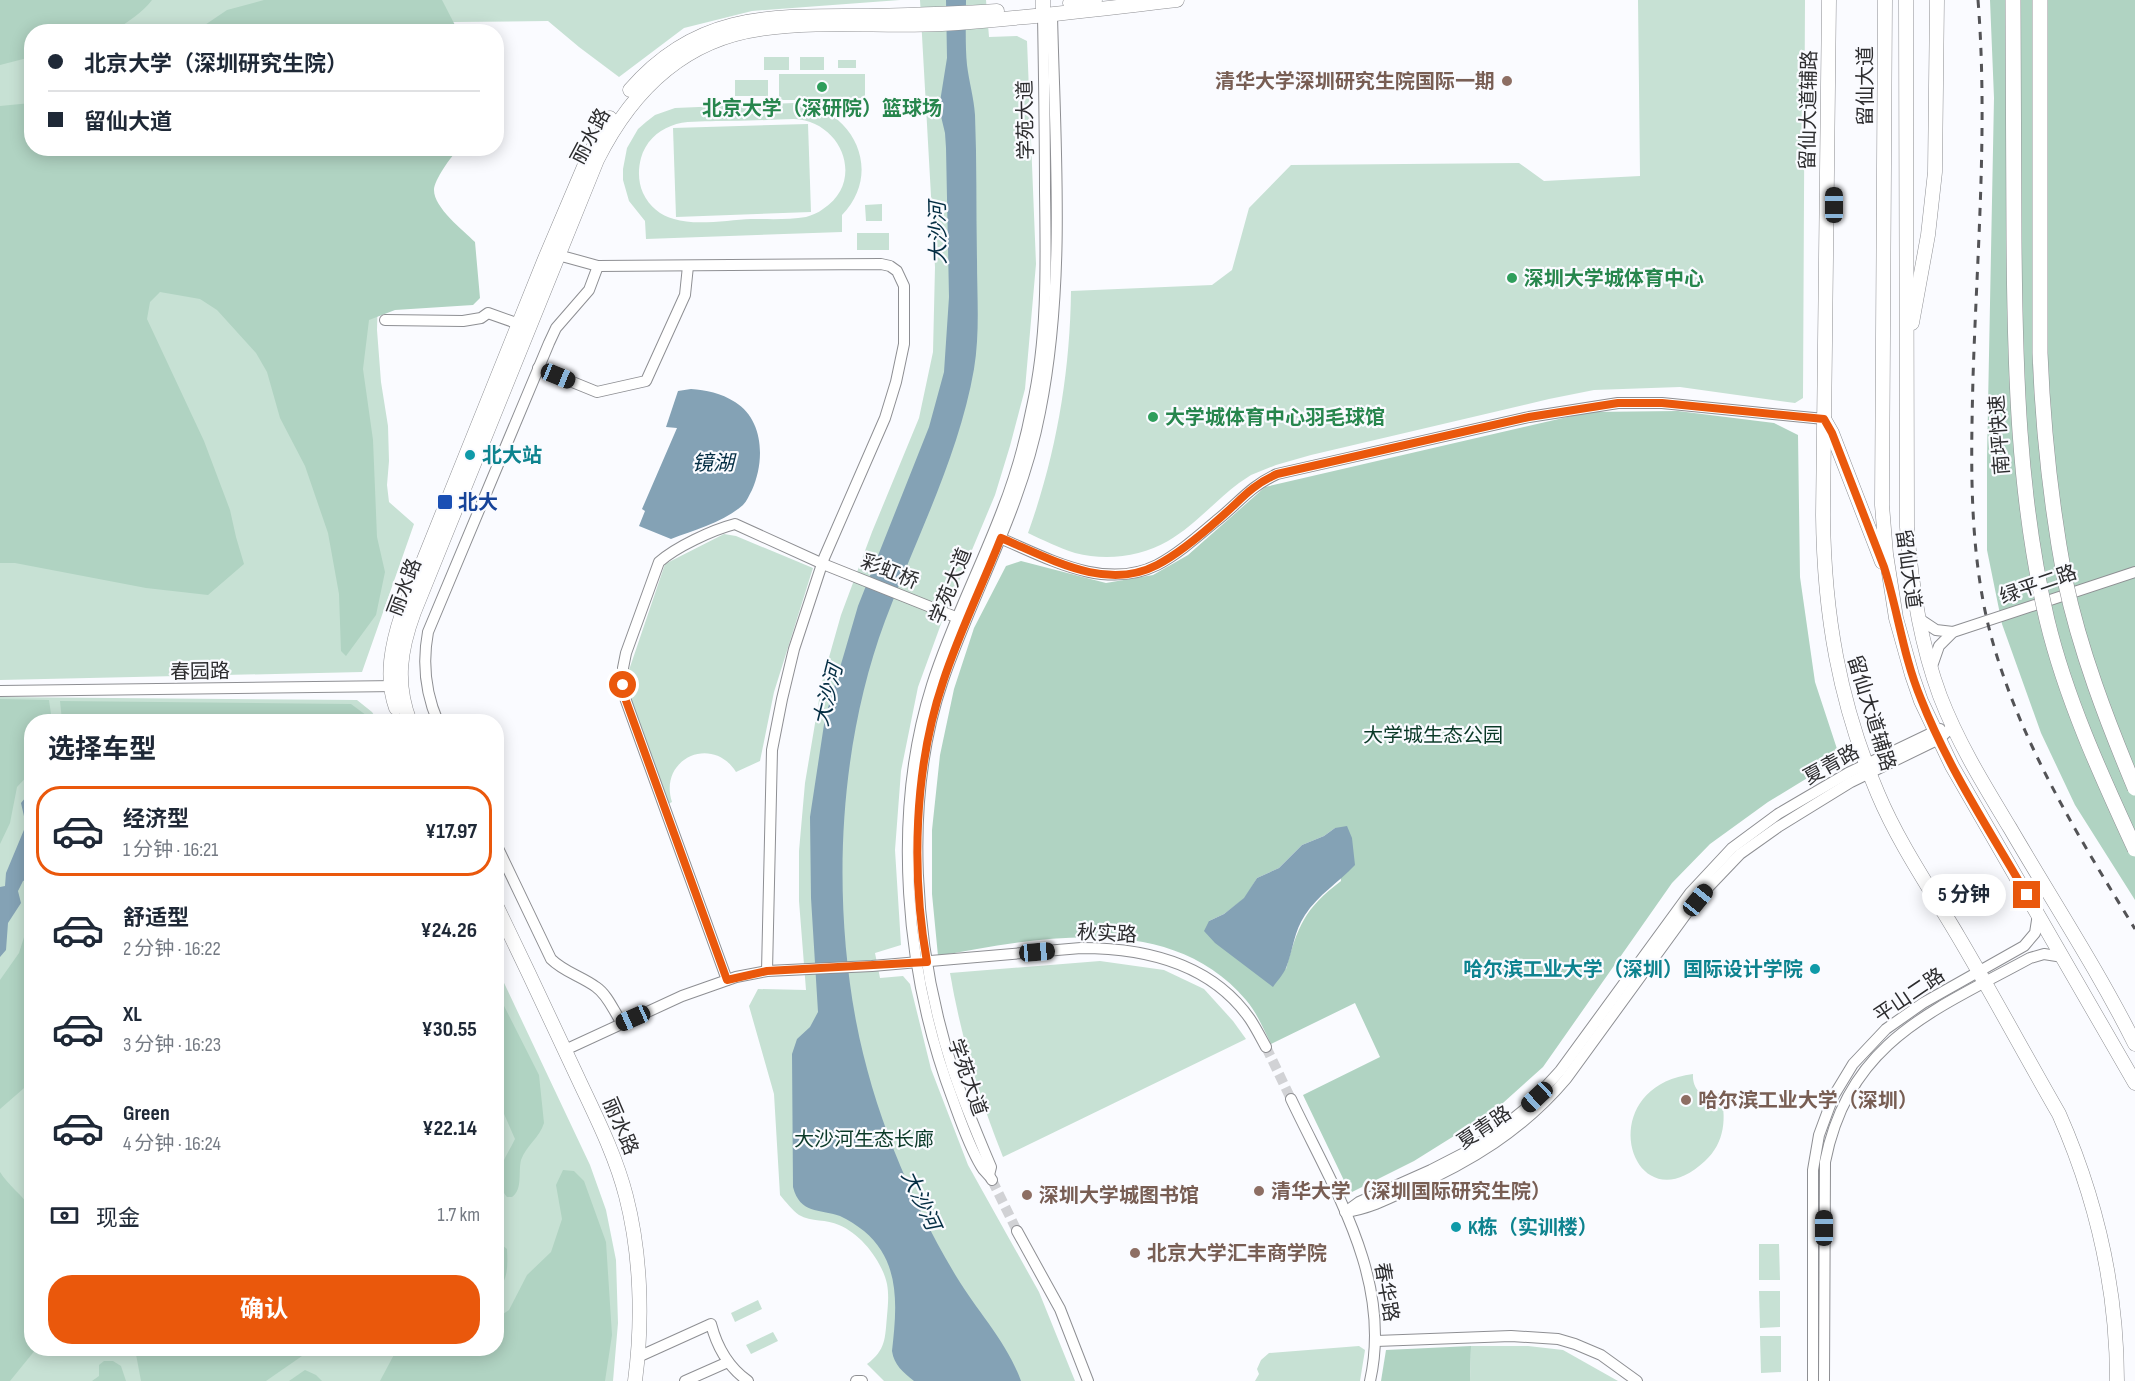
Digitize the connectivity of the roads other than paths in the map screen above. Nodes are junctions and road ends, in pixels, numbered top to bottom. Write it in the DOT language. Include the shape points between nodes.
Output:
graph roads {
  1 [pos="1095,0"];
  2 [pos="1177,0"];
  3 [pos="1828,0"];
  4 [pos="1836,0"];
  5 [pos="1885,0"];
  6 [pos="1906,0"];
  7 [pos="1937,0"];
  8 [pos="2013,0"];
  9 [pos="2040,0"];
  10 [pos="1047,7"];
  11 [pos="920,20"];
  12 [pos="558,255"];
  13 [pos="598,266"];
  14 [pos="688,266"];
  15 [pos="385,320"];
  16 [pos="519,324"];
  17 [pos="538,368"];
  18 [pos="1906,376"];
  19 [pos="1824,419"];
  20 [pos="1832,433"];
  21 [pos="997,537"];
  22 [pos="823,564"];
  23 [pos="2135,572"];
  24 [pos="1890,586"];
  25 [pos="958,618"];
  26 [pos="1918,618"];
  27 [pos="1953,632"];
  28 [pos="1931,669"];
  29 [pos="395,686"];
  30 [pos="0,691"];
  31 [pos="399,714"];
  32 [pos="407,714"];
  33 [pos="435,714"];
  34 [pos="1953,726"];
  35 [pos="1937,734"];
  36 [pos="1871,767"];
  37 [pos="2135,788"];
  38 [pos="2135,849"];
  39 [pos="504,861"];
  40 [pos="2038,914"];
  41 [pos="504,922"];
  42 [pos="504,942"];
  43 [pos="2063,957"];
  44 [pos="922,962"];
  45 [pos="767,971"];
  46 [pos="1985,975"];
  47 [pos="727,980"];
  48 [pos="622,1023"];
  49 [pos="2135,1044"];
  50 [pos="1266,1047"];
  51 [pos="565,1050"];
  52 [pos="2135,1083"];
  53 [pos="1291,1099"];
  54 [pos="991,1178"];
  55 [pos="1345,1212"];
  56 [pos="1017,1231"];
  57 [pos="1376,1341"];
  58 [pos="638,1357"];
  59 [pos="728,1362"];
  60 [pos="735,1377"];
  61 [pos="627,1381"];
  62 [pos="636,1381"];
  63 [pos="685,1381"];
  64 [pos="748,1381"];
  65 [pos="856,1381"];
  66 [pos="862,1381"];
  67 [pos="1088,1381"];
  68 [pos="1370,1381"];
  69 [pos="1637,1381"];
  70 [pos="1813,1381"];
  71 [pos="1824,1381"];
  72 [pos="2117,1381"];
  73 [pos="2126,1381"];
  1 -- 10 [label="main road, 丽水路"];
  2 -- 10 [label="main road, 丽水路"];
  3 -- 19 [label="main road, 留仙大道辅路"];
  4 -- 20 [label="main road, 留仙大道辅路"];
  5 -- 24 [label="main road, 留仙大道" via="1882,505"];
  6 -- 18 [label="main road, 留仙大道"];
  7 -- 18 [label="main road" via="1935,172"];
  8 -- 38 [label="highway, 南坪快速, bridge" via="2015,354 2018,421 2033,550 2063,674 2099,770"];
  9 -- 37 [label="highway, bridge" via="2040,353 2056,526 2078,630"];
  10 -- 11 [label="main road, 丽水路" via="1010,15"];
  10 -- 21 [label="street, 学苑大道" via="1056,246 1053,324 1033,444 1019,494"];
  11 -- 12 [label="main road, 丽水路" via="761,28 722,39 671,65 637,96 611,133"];
  11 -- 16 [label="main road, 丽水路" via="800,16 753,20 708,33 661,60 632,88 598,136"];
  12 -- 13 [label="street"];
  12 -- 29 [label="main road, 丽水路" via="414,612"];
  13 -- 14 [label="street"];
  13 -- 17 [label="street" via="584,296 556,328"];
  14 -- 17 [label="street" via="685,295 646,381 597,392"];
  14 -- 22 [label="street" via="881,264 901,276 904,344 896,382 885,418"];
  15 -- 16 [label="street" via="463,321 488,313"];
  16 -- 29 [label="main road, 丽水路" via="398,627 390,663"];
  17 -- 33 [label="street" via="428,632 424,671"];
  18 -- 26 [label="main road, 留仙大道" via="1907,527"];
  19 -- 20 [label="main road"];
  19 -- 21 [label="street" via="1662,403 1618,403 1529,417 1277,474 1259,482 1186,546 1158,565 1120,575 1075,568"];
  19 -- 36 [label="main road, 留仙大道辅路" via="1823,541 1829,622 1838,674"];
  20 -- 24 [label="main road"];
  20 -- 36 [label="main road, 留仙大道辅路" via="1837,620"];
  21 -- 25 [label="street, 学苑大道"];
  21 -- 44 [label="street, 学苑大道" via="946,673 929,738 918,843"];
  22 -- 25 [label="street, 彩虹桥"];
  22 -- 45 [label="street" via="794,649 772,750"];
  22 -- 47 [label="street, 彩虹桥" via="735,524 724,527 659,562 626,653 625,698"];
  23 -- 27 [label="street, 绿平二路"];
  24 -- 35 [label="main road, 留仙大道" via="1912,675"];
  25 -- 44 [label="street, 学苑大道" via="929,696 912,794 909,885"];
  26 -- 27 [label="street" via="1936,630"];
  26 -- 28 [label="main road, 留仙大道"];
  27 -- 28 [label="street" via="1940,646"];
  28 -- 34 [label="main road, 留仙大道"];
  29 -- 30 [label="street, 春园路"];
  29 -- 31 [label="main road, 丽水路"];
  29 -- 32 [label="main road, 丽水路"];
  34 -- 35 [label="street, 夏青路"];
  34 -- 49 [label="main road, 留仙大道"];
  35 -- 36 [label="street, 夏青路"];
  35 -- 40 [label="main road, 留仙大道"];
  36 -- 46 [label="main road, 留仙大道辅路" via="1892,823"];
  36 -- 55 [label="street, 夏青路" via="1778,814 1721,858 1690,893 1560,1071 1524,1110 1466,1152"];
  39 -- 48 [label="street" via="551,959 597,987"];
  40 -- 43 [label="main road, 留仙大道"];
  40 -- 46 [label="street, 平山二路" via="2031,940"];
  41 -- 51 [label="main road, 丽水路"];
  42 -- 61 [label="main road, 丽水路" via="597,1136 619,1199 631,1287"];
  43 -- 46 [label="street, 平山二路" via="2037,955"];
  43 -- 52 [label="main road, 留仙大道"];
  44 -- 45 [label="street, 秋实路"];
  44 -- 50 [label="street, 秋实路" via="1081,948 1112,948 1163,957 1186,966 1233,999"];
  44 -- 54 [label="street, 学苑大道" via="931,1029 947,1086 972,1150"];
  45 -- 47 [label="street, 秋实路"];
  46 -- 70 [label="street, 平山二路" via="1904,1015 1869,1046 1842,1081 1824,1117 1813,1170"];
  46 -- 71 [label="street, 平山二路" via="1880,1051 1854,1083 1838,1113 1830,1136 1823,1184"];
  46 -- 72 [label="main road, 留仙大道辅路" via="2059,1114 2087,1188 2109,1282"];
  46 -- 73 [label="main road, 留仙大道辅路" via="2065,1109 2091,1175 2117,1278"];
  47 -- 48 [label="street, 秋实路"];
  48 -- 51 [label="street, 秋实路"];
  51 -- 58 [label="main road, 丽水路" via="607,1142 626,1196 638,1276"];
  53 -- 55 [label="street"];
  55 -- 57 [label="street, 春华路" via="1371,1286"];
  56 -- 67 [label="street" via="1060,1309"];
  57 -- 68 [label="street, 春华路"];
  57 -- 69 [label="street" via="1511,1336 1558,1339 1601,1355"];
  58 -- 59 [label="street" via="711,1324"];
  58 -- 62 [label="main road, 丽水路"];
  59 -- 60 [label="street"];
  59 -- 63 [label="street"];
  60 -- 64 [label="street"];
  65 -- 66 [label="street"];
}
